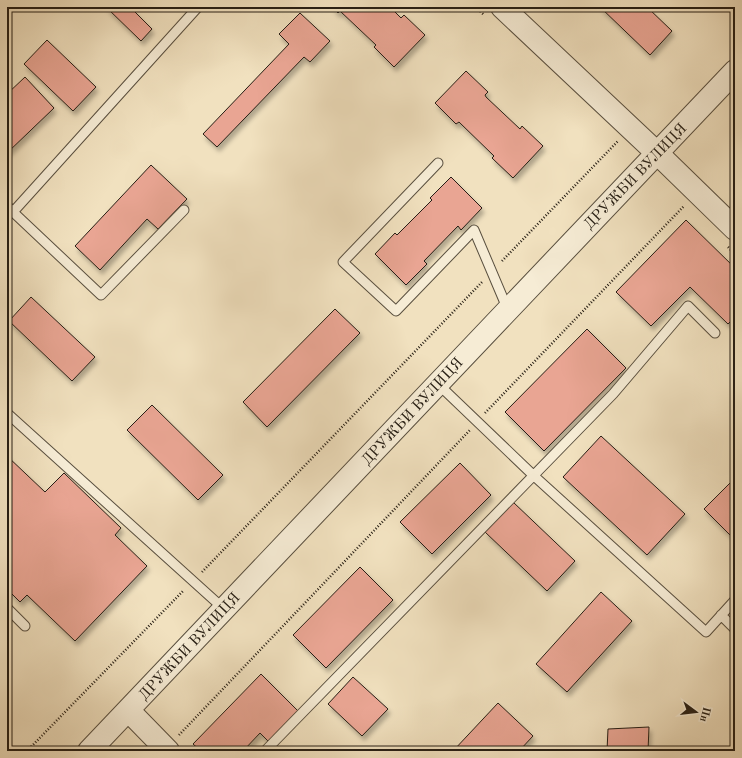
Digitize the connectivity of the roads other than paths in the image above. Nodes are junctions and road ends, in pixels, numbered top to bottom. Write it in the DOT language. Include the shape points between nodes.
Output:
graph roads {
  1 [pos="198,7"];
  2 [pos="502,7"];
  3 [pos="735,72"];
  4 [pos="657,153"];
  5 [pos="438,163"];
  6 [pos="10,209"];
  7 [pos="184,210"];
  8 [pos="735,230"];
  9 [pos="508,310"];
  10 [pos="715,333"];
  11 [pos="438,384"];
  12 [pos="7,413"];
  13 [pos="533,475"];
  14 [pos="735,600"];
  15 [pos="7,608"];
  16 [pos="224,609"];
  17 [pos="721,615"];
  18 [pos="25,626"];
  19 [pos="735,629"];
  20 [pos="128,710"];
  21 [pos="167,750"];
  22 [pos="89,751"];
  23 [pos="265,751"];
  1 -- 6 [label="lane"];
  2 -- 4 [label="street"];
  3 -- 4 [label="street, ДРУЖБИ ВУЛИЦЯ"];
  4 -- 8 [label="street"];
  4 -- 9 [label="street, ДРУЖБИ ВУЛИЦЯ"];
  5 -- 9 [label="lane" via="343,262 396,312 474,230"];
  6 -- 7 [label="lane" via="101,295"];
  9 -- 11 [label="street, ДРУЖБИ ВУЛИЦЯ"];
  10 -- 13 [label="lane" via="688,306 612,394"];
  11 -- 13 [label="lane"];
  11 -- 16 [label="street, ДРУЖБИ ВУЛИЦЯ"];
  12 -- 16 [label="lane"];
  13 -- 17 [label="lane" via="706,632"];
  13 -- 23 [label="lane"];
  14 -- 17 [label="lane"];
  15 -- 18 [label="lane"];
  16 -- 20 [label="street, ДРУЖБИ ВУЛИЦЯ"];
  17 -- 19 [label="lane"];
  20 -- 21 [label="street"];
  20 -- 22 [label="street, ДРУЖБИ ВУЛИЦЯ"];
}
